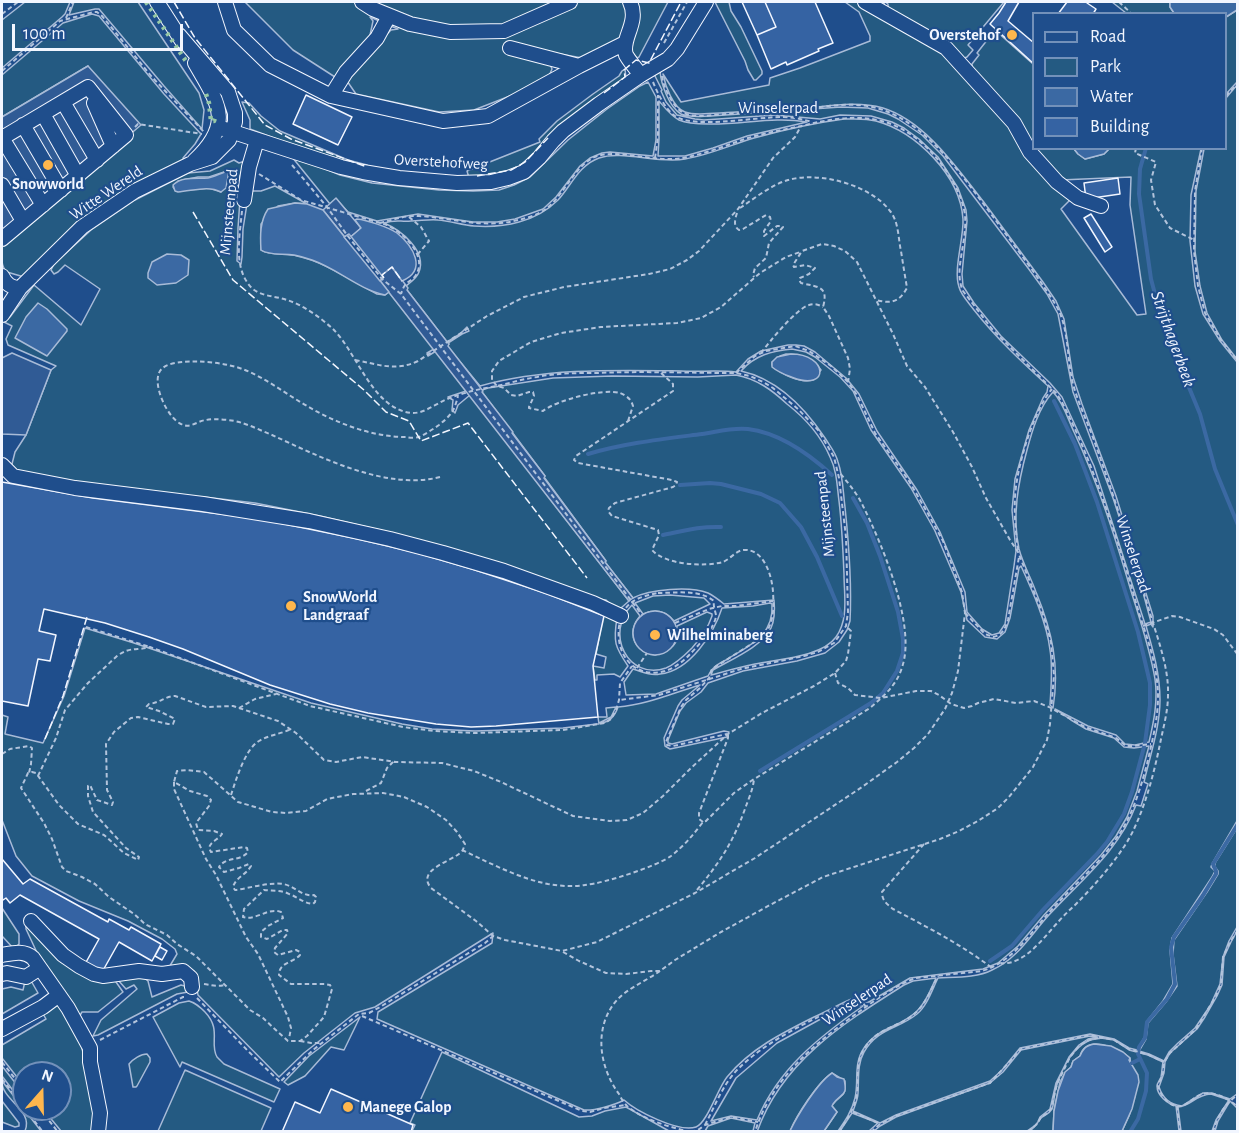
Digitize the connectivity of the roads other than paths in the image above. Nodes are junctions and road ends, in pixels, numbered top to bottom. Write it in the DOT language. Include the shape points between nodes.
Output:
graph roads {
  1 [pos="157,2"];
  2 [pos="225,2"];
  3 [pos="362,2"];
  4 [pos="570,2"];
  5 [pos="630,2"];
  6 [pos="706,2"];
  7 [pos="865,2"];
  8 [pos="389,16"];
  9 [pos="179,35"];
  10 [pos="625,43"];
  11 [pos="510,48"];
  12 [pos="579,66"];
  13 [pos="647,79"];
  14 [pos="331,96"];
  15 [pos="63,102"];
  16 [pos="43,114"];
  17 [pos="23,126"];
  18 [pos="218,127"];
  19 [pos="232,132"];
  20 [pos="2,138"];
  21 [pos="257,140"];
  22 [pos="97,160"];
  23 [pos="190,164"];
  24 [pos="78,176"];
  25 [pos="2,184"];
  26 [pos="61,190"];
  27 [pos="244,200"];
  28 [pos="43,205"];
  29 [pos="1101,206"];
  30 [pos="23,221"];
  31 [pos="3,235"];
  32 [pos="2,276"];
  33 [pos="12,292"];
  34 [pos="2,315"];
  35 [pos="2,465"];
  36 [pos="621,616"];
  37 [pos="31,921"];
  38 [pos="2,956"];
  39 [pos="40,969"];
  40 [pos="2,974"];
  41 [pos="192,987"];
  42 [pos="59,996"];
  43 [pos="2,1029"];
  44 [pos="98,1131"];
  1 -- 9 [label="street"];
  2 -- 14 [label="street" via="234,30 270,64"];
  3 -- 8 [label="street"];
  4 -- 8 [label="street" via="504,31 450,32"];
  5 -- 10 [label="street" via="634,17"];
  6 -- 13 [label="street, Overstehofweg" via="677,49"];
  7 -- 29 [label="street" via="946,48 1014,123 1030,152 1057,182 1078,198"];
  8 -- 14 [label="street" via="377,38 345,72"];
  9 -- 18 [label="street" via="214,94"];
  9 -- 19 [label="street" via="228,92 235,113"];
  10 -- 12 [label="street"];
  10 -- 13 [label="street" via="625,53"];
  11 -- 12 [label="street"];
  12 -- 14 [label="street" via="488,116 444,121"];
  13 -- 21 [label="street, Overstehofweg" via="598,104 568,127 524,172 491,182 457,183 363,172"];
  15 -- 16 [label="street"];
  15 -- 22 [label="street"];
  15 -- 22 [label="street" via="88,87 126,135"];
  16 -- 17 [label="street"];
  16 -- 24 [label="street"];
  17 -- 20 [label="street"];
  17 -- 26 [label="street"];
  18 -- 19 [label="street, Overstehofweg"];
  18 -- 23 [label="street, Witte Wereld" via="206,150"];
  19 -- 21 [label="street, Overstehofweg"];
  19 -- 23 [label="street, Witte Wereld" via="212,157"];
  20 -- 28 [label="street"];
  21 -- 27 [label="street, Mijnsteenpad"];
  22 -- 24 [label="street"];
  23 -- 33 [label="street, Witte Wereld" via="135,191 82,228"];
  24 -- 26 [label="street"];
  25 -- 30 [label="street"];
  26 -- 28 [label="street"];
  28 -- 30 [label="street"];
  30 -- 31 [label="street"];
  32 -- 33 [label="street" via="15,288"];
  33 -- 34 [label="street, Witte Wereld"];
  35 -- 36 [label="street" via="13,476 75,488 309,521 390,539 504,571"];
  37 -- 41 [label="street" via="63,955 94,974 183,971 191,978"];
  38 -- 39 [label="street" via="25,953"];
  39 -- 40 [label="street" via="26,977"];
  39 -- 42 [label="street"];
  42 -- 43 [label="street"];
  42 -- 44 [label="street" via="90,1048 100,1113"];
}
